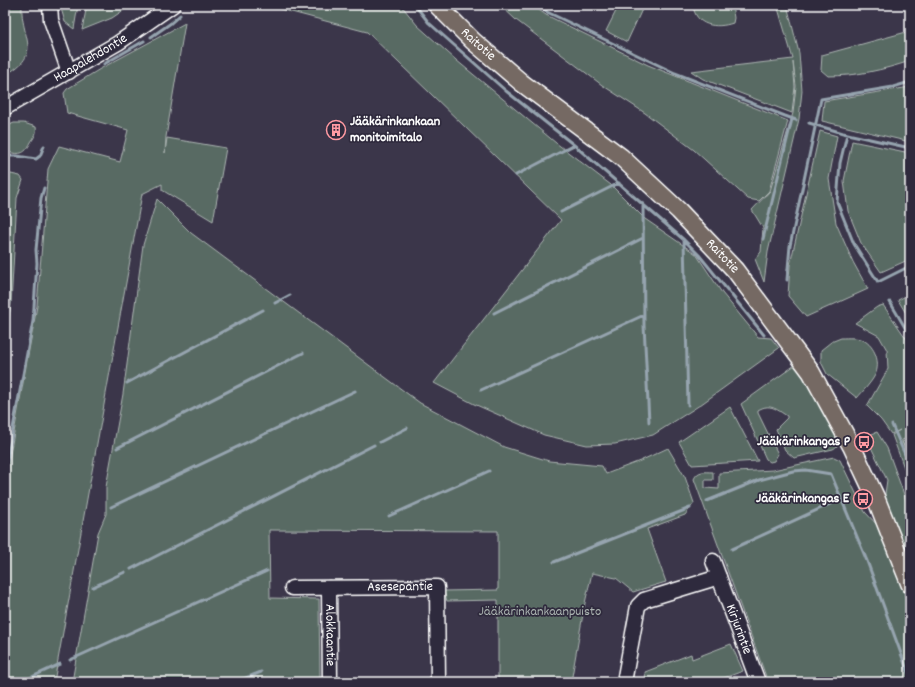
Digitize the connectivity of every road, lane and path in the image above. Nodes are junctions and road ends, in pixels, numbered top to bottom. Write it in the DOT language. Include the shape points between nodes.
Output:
graph roads {
  1 [pos="50,5"];
  2 [pos="173,5"];
  3 [pos="437,5"];
  4 [pos="70,72"];
  5 [pos="5,108"];
  6 [pos="713,561"];
  7 [pos="718,577"];
  8 [pos="910,584"];
  9 [pos="292,588"];
  10 [pos="329,588"];
  11 [pos="330,682"];
  12 [pos="438,682"];
  13 [pos="624,682"];
  14 [pos="758,682"];
  1 -- 4 [label="street" via="51,20"];
  2 -- 4 [label="street, Haapalehdontie"];
  3 -- 8 [label="main road, Raitotie" via="473,42 522,83 621,157 679,211 735,270 812,372 876,496"];
  4 -- 5 [label="street, Haapalehdontie"];
  6 -- 7 [label="street, Kirjurintie"];
  7 -- 13 [label="street" via="644,600 638,606"];
  7 -- 14 [label="street, Kirjurintie"];
  9 -- 10 [label="street, Asesepäntie"];
  10 -- 11 [label="street, Alokkaantie"];
  10 -- 12 [label="street, Asesepäntie" via="437,587"];
}
